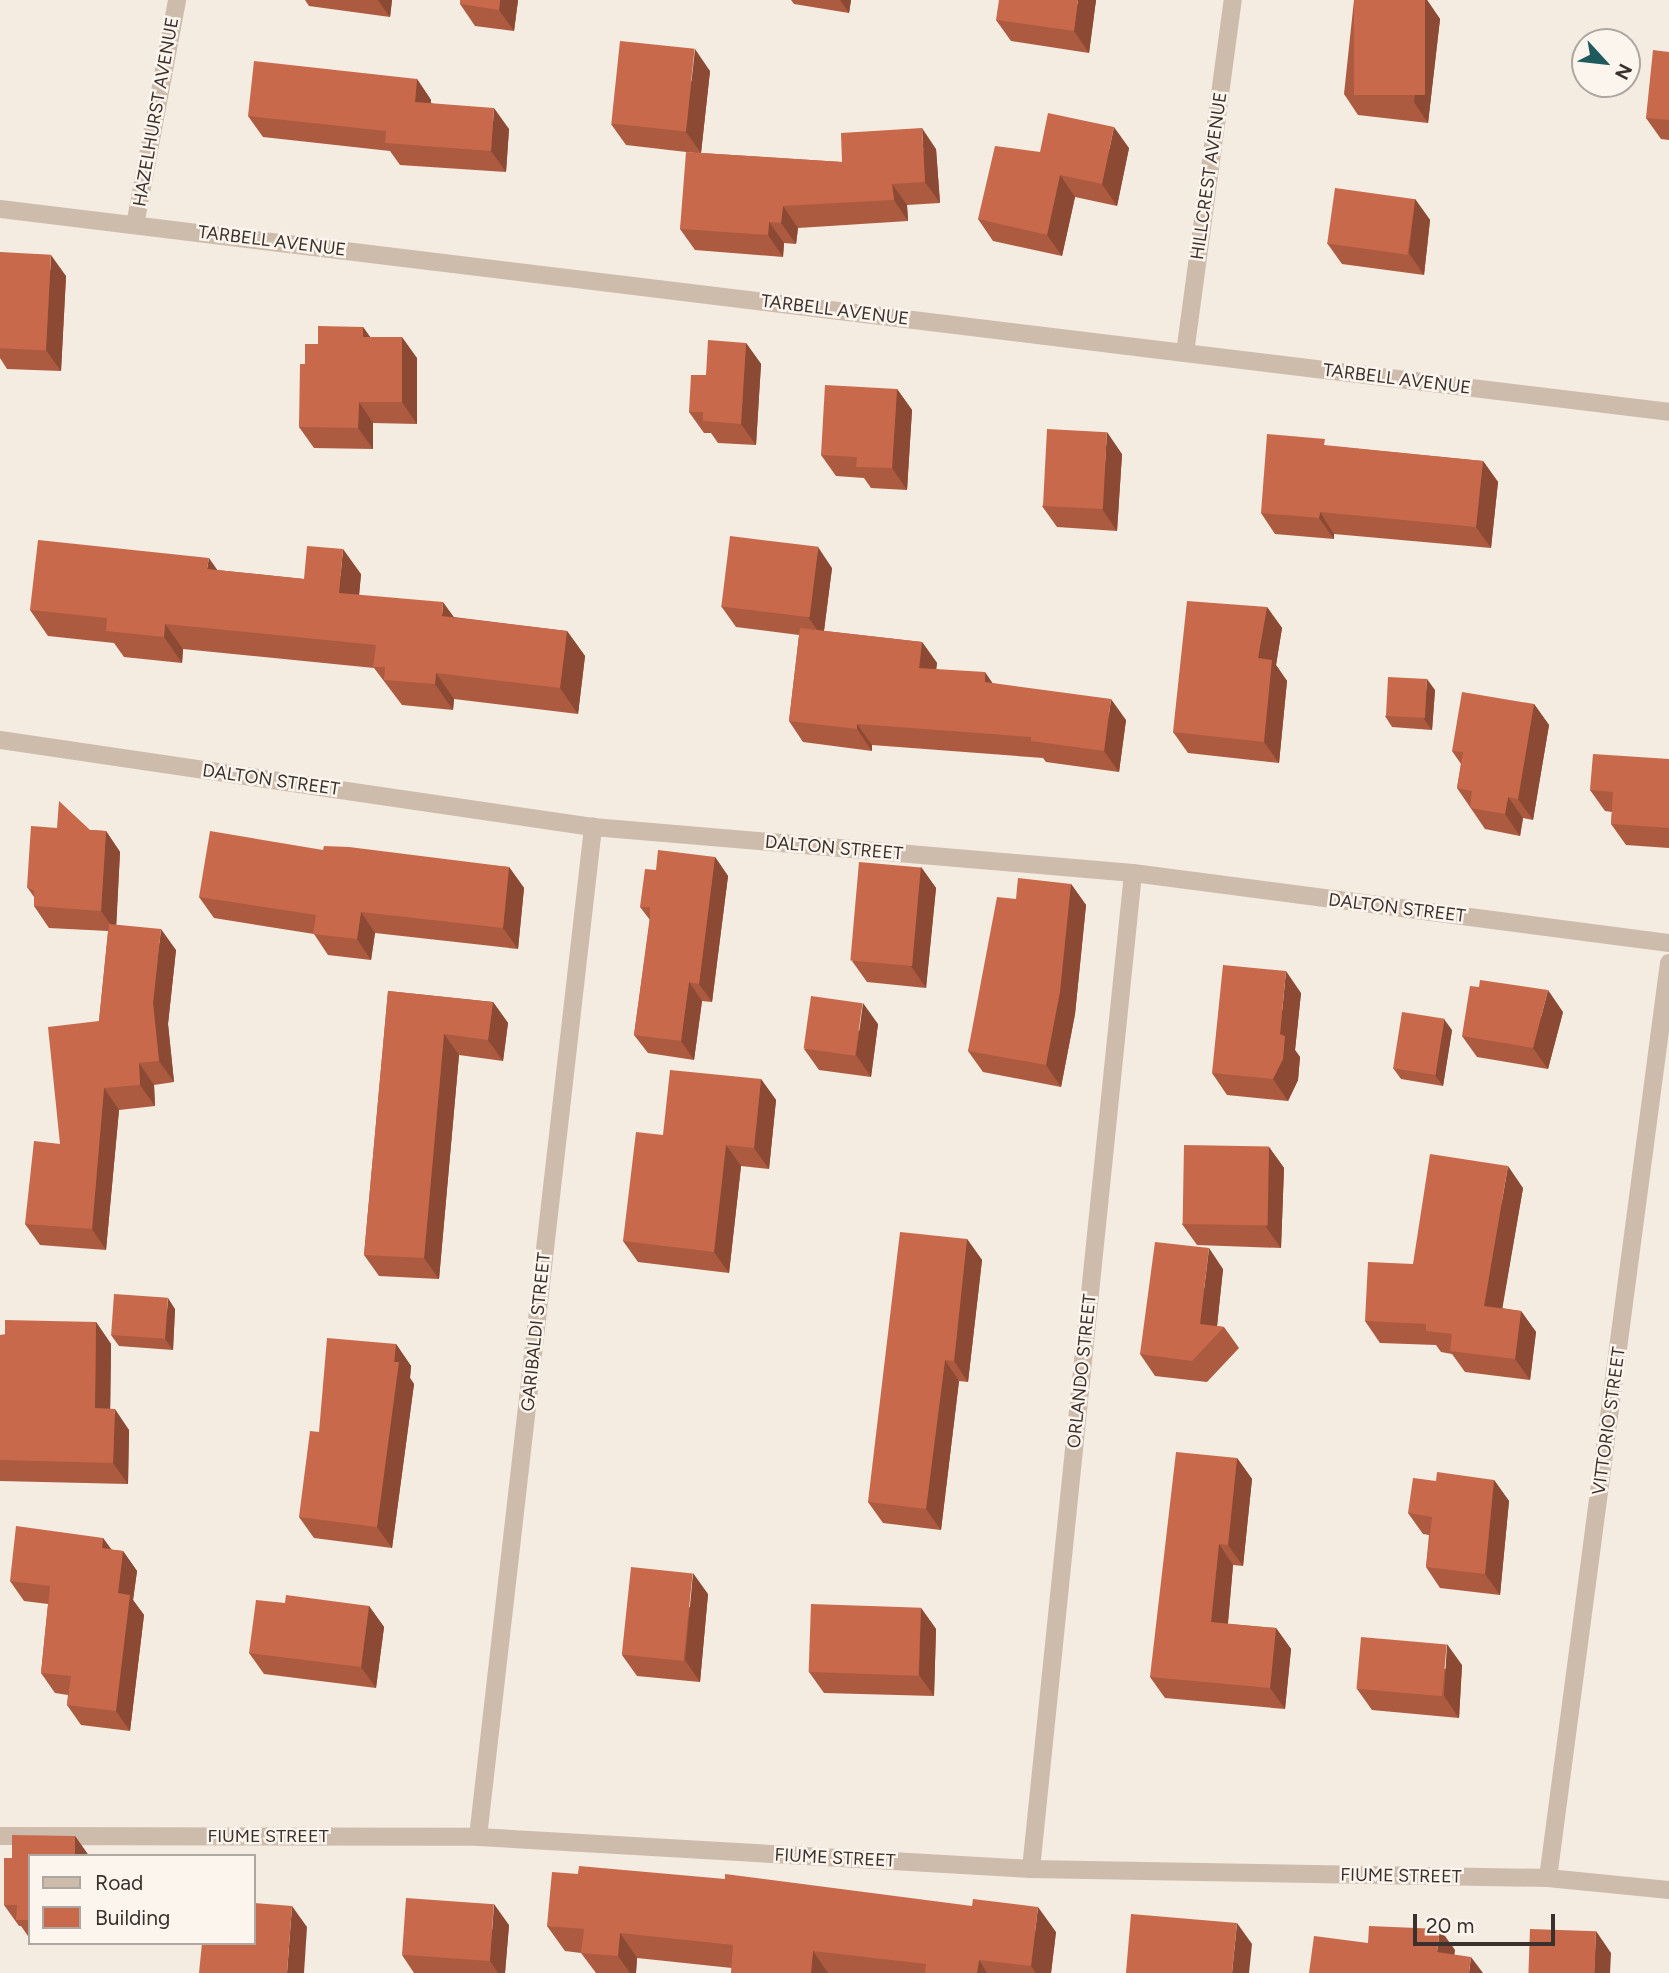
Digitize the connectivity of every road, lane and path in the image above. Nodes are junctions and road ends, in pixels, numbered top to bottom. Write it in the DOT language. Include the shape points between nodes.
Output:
graph roads {
  1 [pos="177,0"];
  2 [pos="1233,0"];
  3 [pos="0,209"];
  4 [pos="135,225"];
  5 [pos="1185,353"];
  6 [pos="1669,412"];
  7 [pos="0,740"];
  8 [pos="593,827"];
  9 [pos="1133,873"];
  10 [pos="1669,943"];
  11 [pos="1669,963"];
  12 [pos="0,1836"];
  13 [pos="478,1837"];
  14 [pos="1031,1869"];
  15 [pos="1548,1878"];
  16 [pos="1669,1890"];
  1 -- 4 [label="street, HAZELHURST AVENUE"];
  2 -- 5 [label="street, HILLCREST AVENUE"];
  3 -- 4 [label="street, TARBELL AVENUE"];
  4 -- 5 [label="street, TARBELL AVENUE"];
  5 -- 6 [label="street, TARBELL AVENUE"];
  7 -- 8 [label="street, DALTON STREET"];
  8 -- 9 [label="street, DALTON STREET"];
  8 -- 13 [label="street, GARIBALDI STREET"];
  9 -- 10 [label="street, DALTON STREET"];
  9 -- 14 [label="street, ORLANDO STREET"];
  11 -- 15 [label="street, VITTORIO STREET"];
  12 -- 13 [label="street, FIUME STREET"];
  13 -- 14 [label="street, FIUME STREET"];
  14 -- 15 [label="street, FIUME STREET"];
  15 -- 16 [label="street, FIUME STREET"];
}
